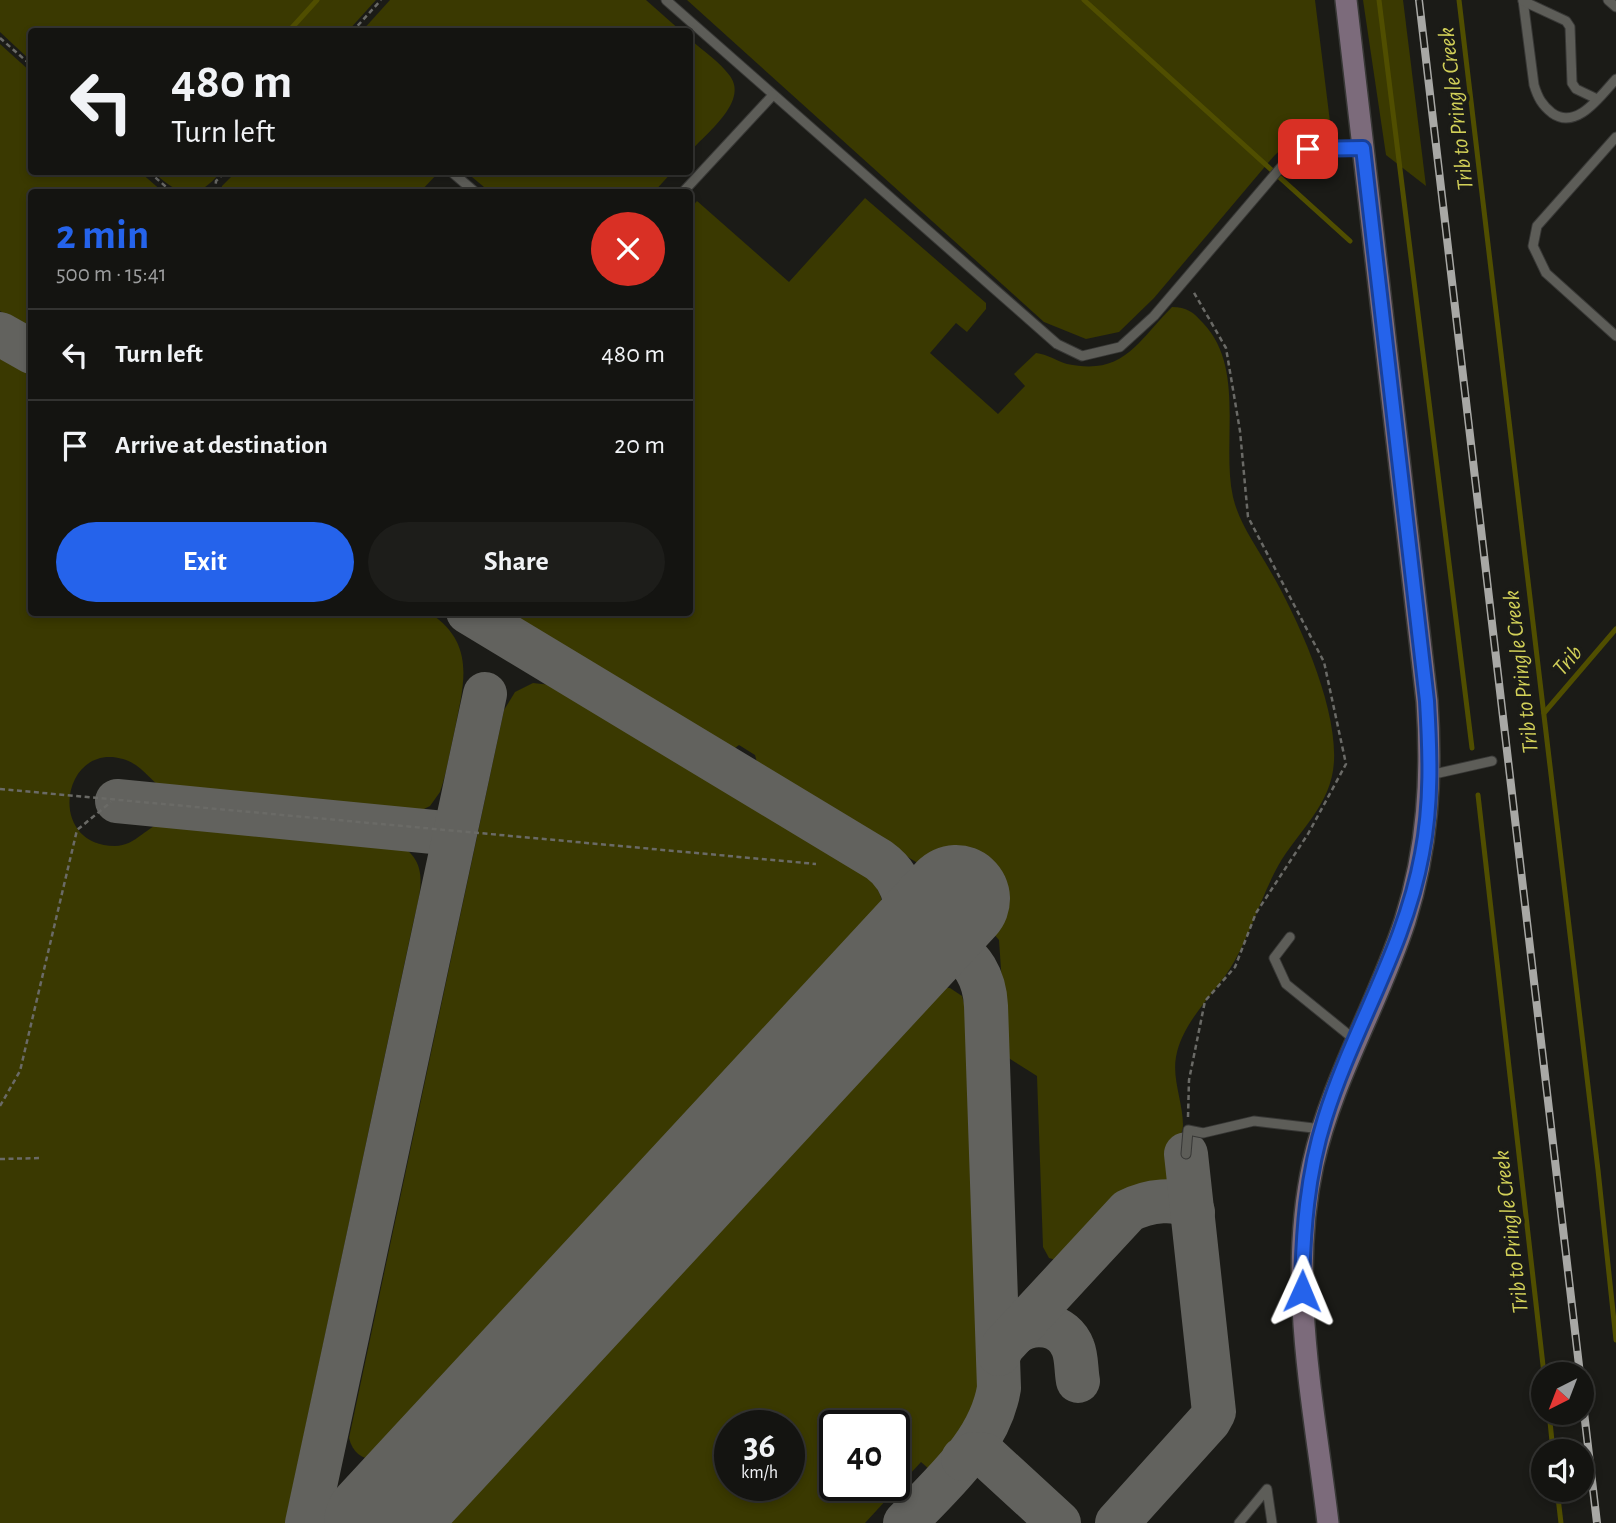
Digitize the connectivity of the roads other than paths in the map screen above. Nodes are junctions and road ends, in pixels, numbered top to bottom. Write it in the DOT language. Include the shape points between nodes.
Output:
graph roads {
  1 [pos="666,0"];
  2 [pos="1346,0"];
  3 [pos="1546,0"];
  4 [pos="1608,0"];
  5 [pos="1523,1"];
  6 [pos="1616,7"];
  7 [pos="1539,9"];
  8 [pos="1616,79"];
  9 [pos="774,95"];
  10 [pos="1597,99"];
  11 [pos="1616,136"];
  12 [pos="1363,148"];
  13 [pos="455,175"];
  14 [pos="472,189"];
  15 [pos="686,189"];
  16 [pos="1616,336"];
  17 [pos="1492,761"];
  18 [pos="1430,775"];
  19 [pos="1290,937"];
  20 [pos="1356,1040"];
  21 [pos="1322,1129"];
  22 [pos="1186,1154"];
  23 [pos="1239,1523"];
  24 [pos="1272,1523"];
  25 [pos="1328,1523"];
  1 -- 9 [label="lane"];
  2 -- 12 [label="street"];
  3 -- 7 [label="lane"];
  4 -- 6 [label="lane"];
  5 -- 7 [label="lane"];
  5 -- 10 [label="lane" via="1538,98 1557,116 1568,118 1584,112"];
  7 -- 10 [label="lane" via="1570,27 1572,83"];
  8 -- 10 [label="lane"];
  9 -- 12 [label="lane" via="1057,344 1082,356 1120,346 1154,316 1282,166 1308,149"];
  9 -- 15 [label="lane"];
  11 -- 16 [label="lane" via="1537,226 1533,246 1546,273"];
  12 -- 18 [label="street" via="1427,701"];
  13 -- 14 [label="lane"];
  17 -- 18 [label="lane"];
  18 -- 20 [label="street" via="1414,890"];
  19 -- 20 [label="lane" via="1274,958 1286,984"];
  20 -- 21 [label="street"];
  21 -- 22 [label="lane" via="1254,1121 1203,1133 1188,1130"];
  21 -- 25 [label="street" via="1305,1212 1302,1291"];
  23 -- 24 [label="lane" via="1267,1489"];
}
